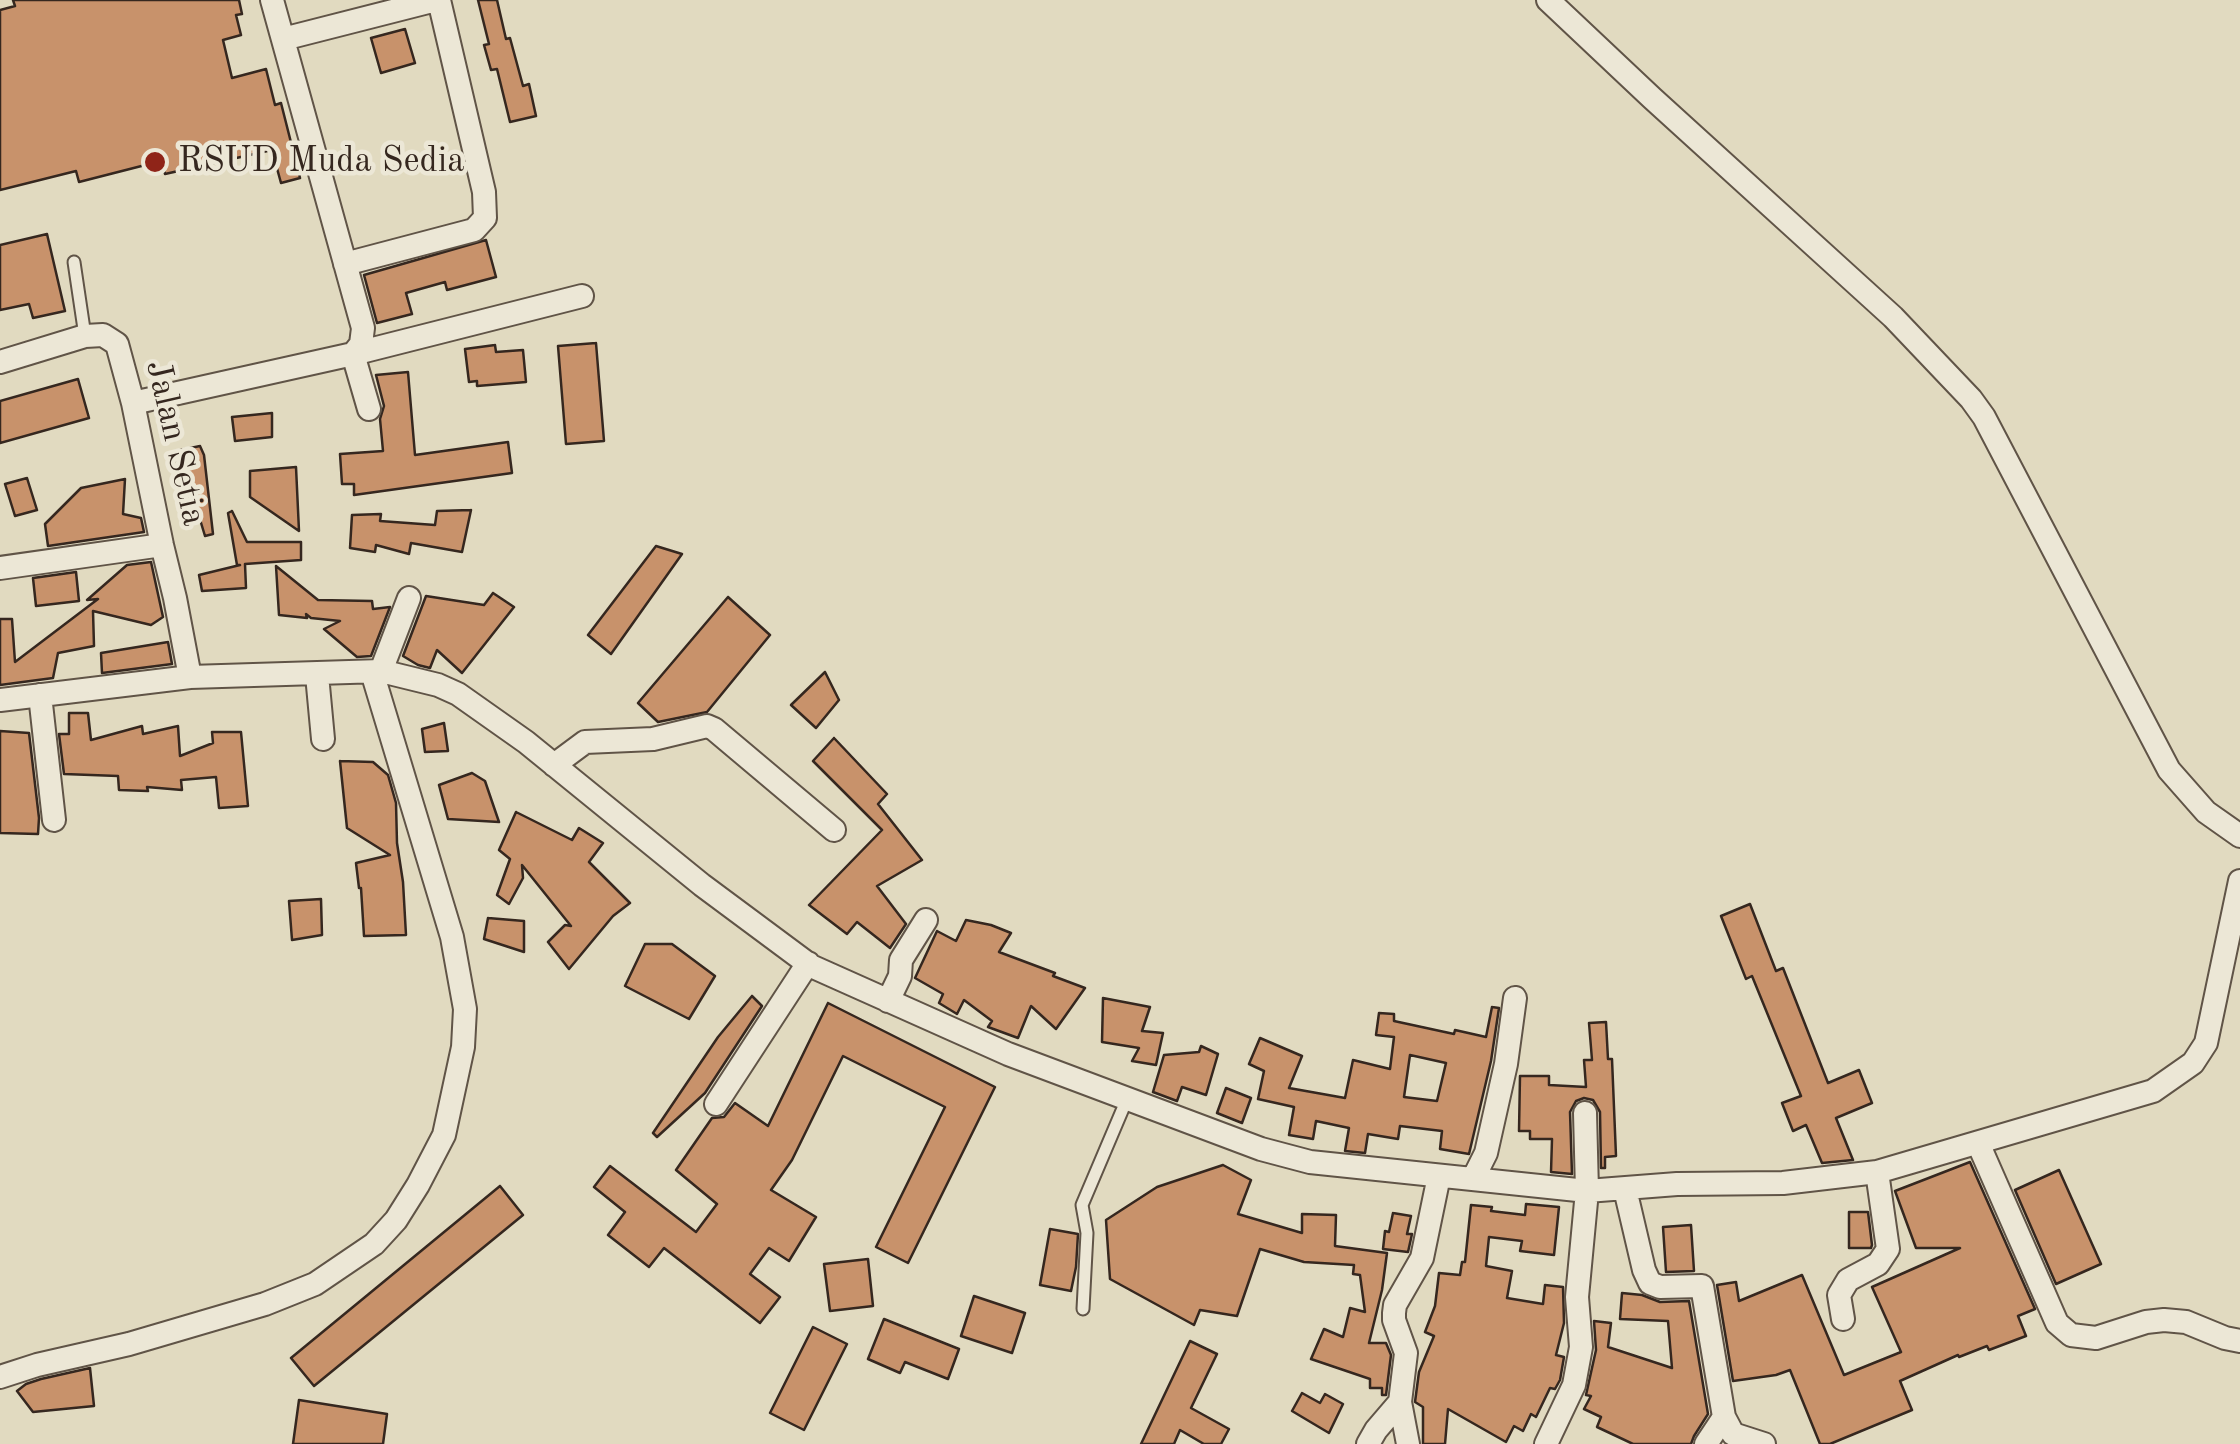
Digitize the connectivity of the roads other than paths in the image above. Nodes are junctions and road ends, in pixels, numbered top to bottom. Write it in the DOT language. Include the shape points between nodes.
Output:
graph roads {
  1 [pos="272,0"];
  2 [pos="438,0"];
  3 [pos="1548,0"];
  4 [pos="283,39"];
  5 [pos="74,262"];
  6 [pos="346,264"];
  7 [pos="582,296"];
  8 [pos="85,336"];
  9 [pos="353,354"];
  10 [pos="0,362"];
  11 [pos="132,402"];
  12 [pos="369,409"];
  13 [pos="162,545"];
  14 [pos="0,568"];
  15 [pos="408,598"];
  16 [pos="377,672"];
  17 [pos="318,674"];
  18 [pos="190,677"];
  19 [pos="40,695"];
  20 [pos="0,700"];
  21 [pos="323,739"];
  22 [pos="554,765"];
  23 [pos="54,820"];
  24 [pos="834,830"];
  25 [pos="2240,836"];
  26 [pos="2240,881"];
  27 [pos="926,920"];
  28 [pos="808,963"];
  29 [pos="1515,998"];
  30 [pos="888,1001"];
  31 [pos="1127,1099"];
  32 [pos="716,1104"];
  33 [pos="1585,1113"];
  34 [pos="1978,1143"];
  35 [pos="1877,1172"];
  36 [pos="1439,1176"];
  37 [pos="1474,1178"];
  38 [pos="1625,1189"];
  39 [pos="1587,1191"];
  40 [pos="1083,1309"];
  41 [pos="1842,1319"];
  42 [pos="2240,1341"];
  43 [pos="0,1377"];
  44 [pos="1400,1402"];
  45 [pos="1724,1418"];
  46 [pos="1368,1444"];
  47 [pos="1408,1444"];
  48 [pos="1546,1444"];
  49 [pos="1706,1444"];
  50 [pos="1764,1444"];
  1 -- 4 [label="street"];
  2 -- 4 [label="street"];
  2 -- 6 [label="street" via="485,218 474,230"];
  3 -- 25 [label="street" via="1893,317 1971,399 2169,770 2206,812"];
  4 -- 6 [label="street"];
  5 -- 8 [label="lane"];
  6 -- 9 [label="street" via="363,328"];
  7 -- 9 [label="street"];
  8 -- 10 [label="street"];
  8 -- 11 [label="street, Jalan Setia" via="102,335 117,344"];
  9 -- 11 [label="street"];
  9 -- 12 [label="street"];
  11 -- 13 [label="street, Jalan Setia"];
  13 -- 14 [label="street"];
  13 -- 18 [label="street, Jalan Setia"];
  15 -- 16 [label="street"];
  16 -- 17 [label="street"];
  16 -- 22 [label="street" via="458,694"];
  16 -- 43 [label="street" via="452,936 465,1010 444,1135 418,1186 374,1244 316,1284"];
  17 -- 18 [label="street"];
  17 -- 21 [label="street"];
  18 -- 19 [label="street"];
  19 -- 20 [label="street"];
  19 -- 23 [label="street"];
  22 -- 24 [label="street" via="585,742 653,739 706,726"];
  22 -- 28 [label="street"];
  26 -- 34 [label="street" via="2206,1043 2193,1063 2153,1091"];
  27 -- 30 [label="street" via="901,960"];
  28 -- 30 [label="street"];
  28 -- 32 [label="street"];
  29 -- 37 [label="street" via="1486,1154"];
  30 -- 31 [label="street"];
  31 -- 36 [label="street" via="1310,1162"];
  31 -- 40 [label="lane" via="1082,1205"];
  33 -- 39 [label="street"];
  34 -- 35 [label="street"];
  34 -- 42 [label="street" via="2056,1323 2070,1335 2096,1338 2164,1320"];
  35 -- 38 [label="street"];
  35 -- 41 [label="street" via="1888,1248 1878,1264 1848,1280 1839,1295"];
  36 -- 37 [label="street"];
  36 -- 44 [label="street" via="1422,1258 1395,1305 1406,1353"];
  37 -- 39 [label="street"];
  38 -- 39 [label="street"];
  38 -- 45 [label="street" via="1650,1283 1702,1286"];
  39 -- 48 [label="street" via="1578,1365"];
  44 -- 46 [label="street"];
  44 -- 47 [label="street"];
  45 -- 49 [label="street"];
  45 -- 50 [label="street" via="1733,1434"];
}
